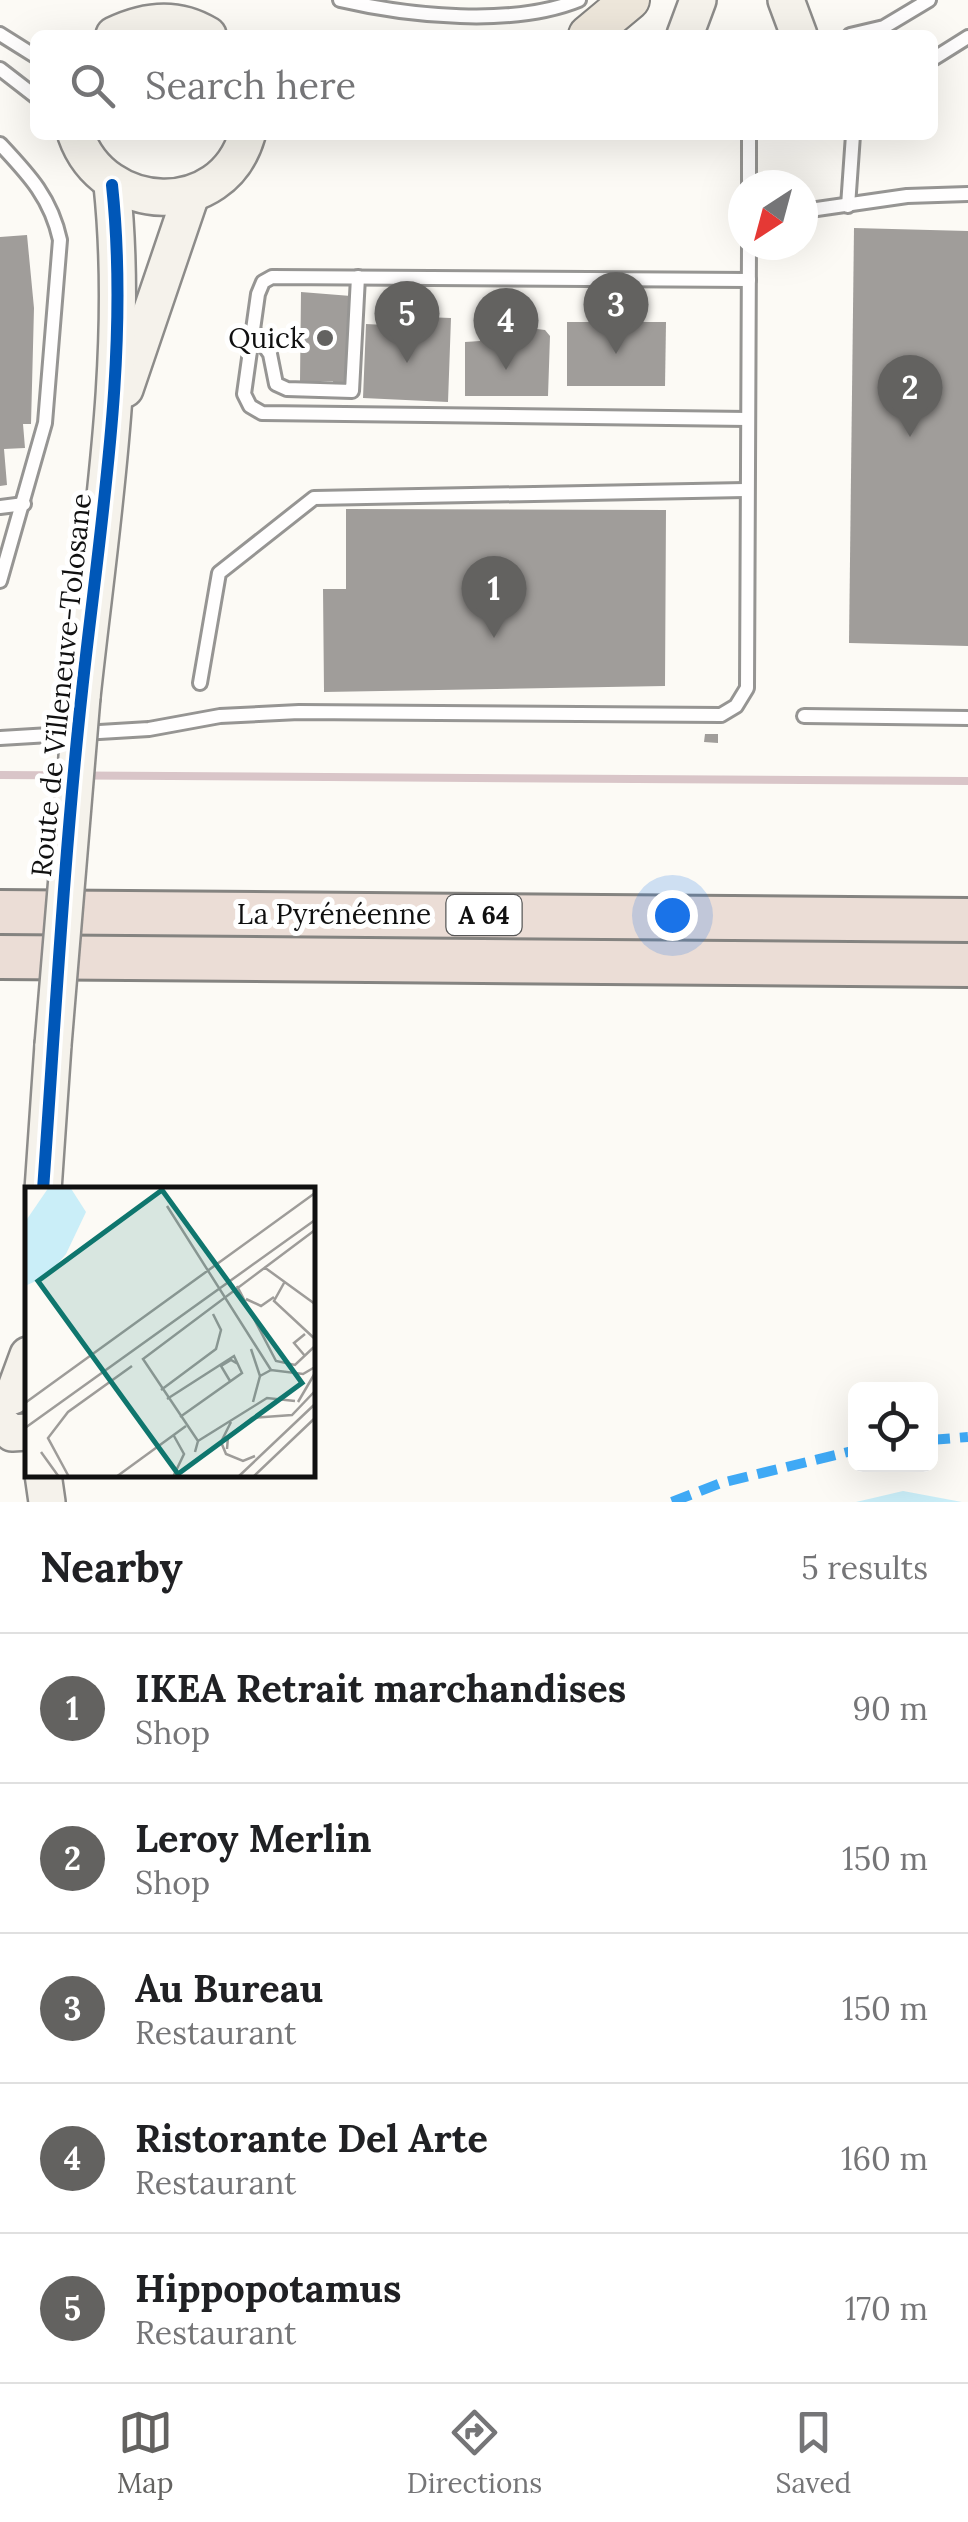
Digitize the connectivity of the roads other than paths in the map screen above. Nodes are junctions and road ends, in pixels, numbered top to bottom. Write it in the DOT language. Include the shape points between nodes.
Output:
graph roads {
  1 [pos="340,0"];
  2 [pos="579,0"];
  3 [pos="630,0"];
  4 [pos="786,0"];
  5 [pos="929,0"];
  6 [pos="165,11"];
  7 [pos="114,23"];
  8 [pos="199,30"];
  9 [pos="594,30"];
  10 [pos="797,30"];
  11 [pos="869,30"];
  12 [pos="0,34"];
  13 [pos="968,37"];
  14 [pos="30,53"];
  15 [pos="938,56"];
  16 [pos="0,69"];
  17 [pos="30,92"];
  18 [pos="79,140"];
  19 [pos="244,140"];
  20 [pos="749,140"];
  21 [pos="852,140"];
  22 [pos="0,144"];
  23 [pos="749,170"];
  24 [pos="112,185"];
  25 [pos="968,194"];
  26 [pos="190,195"];
  27 [pos="848,206"];
  28 [pos="818,209"];
  29 [pos="749,260"];
  30 [pos="358,277"];
  31 [pos="750,280"];
  32 [pos="253,330"];
  33 [pos="748,419"];
  34 [pos="111,433"];
  35 [pos="745,490"];
  36 [pos="24,504"];
  37 [pos="0,506"];
  38 [pos="0,581"];
  39 [pos="200,683"];
  40 [pos="804,716"];
  41 [pos="968,718"];
  42 [pos="0,738"];
  43 [pos="0,912"];
  44 [pos="968,920"];
  45 [pos="0,957"];
  46 [pos="968,965"];
  47 [pos="43,1187"];
  48 [pos="25,1371"];
  49 [pos="16,1419"];
  50 [pos="43,1477"];
  51 [pos="47,1502"];
  1 -- 2 [label="lane" via="386,11 476,15 544,11"];
  3 -- 9 [label="main road"];
  4 -- 10 [label="street"];
  5 -- 11 [label="lane"];
  6 -- 7 [label="street" via="144,23"];
  6 -- 8 [label="street"];
  12 -- 14 [label="lane"];
  13 -- 15 [label="lane"];
  16 -- 17 [label="lane"];
  18 -- 24 [label="street"];
  19 -- 26 [label="street" via="231,167"];
  20 -- 23 [label="lane"];
  21 -- 27 [label="lane"];
  22 -- 36 [label="lane" via="40,186 60,240 51,384"];
  24 -- 26 [label="street" via="150,198"];
  24 -- 34 [label="street, Route de Villeneuve-Tolosane" via="119,246"];
  25 -- 27 [label="lane"];
  26 -- 34 [label="street, Route de Villeneuve-Tolosane"];
  27 -- 28 [label="lane"];
  29 -- 31 [label="lane"];
  30 -- 31 [label="lane"];
  30 -- 32 [label="lane" via="272,277 258,294"];
  30 -- 32 [label="lane" via="352,391 276,384 270,354"];
  31 -- 33 [label="lane"];
  32 -- 33 [label="lane" via="244,394 262,413"];
  33 -- 35 [label="lane"];
  34 -- 47 [label="street, Route de Villeneuve-Tolosane, bridge" via="82,697"];
  35 -- 39 [label="lane" via="314,498 219,572"];
  35 -- 42 [label="lane" via="748,688 721,715 299,712"];
  36 -- 37 [label="lane"];
  36 -- 38 [label="lane"];
  40 -- 41 [label="lane"];
  43 -- 44 [label="highway, La Pyrénéenne / A 64"];
  45 -- 46 [label="highway, La Pyrénéenne / A 64"];
  48 -- 49 [label="street"];
  50 -- 51 [label="street"];
}
